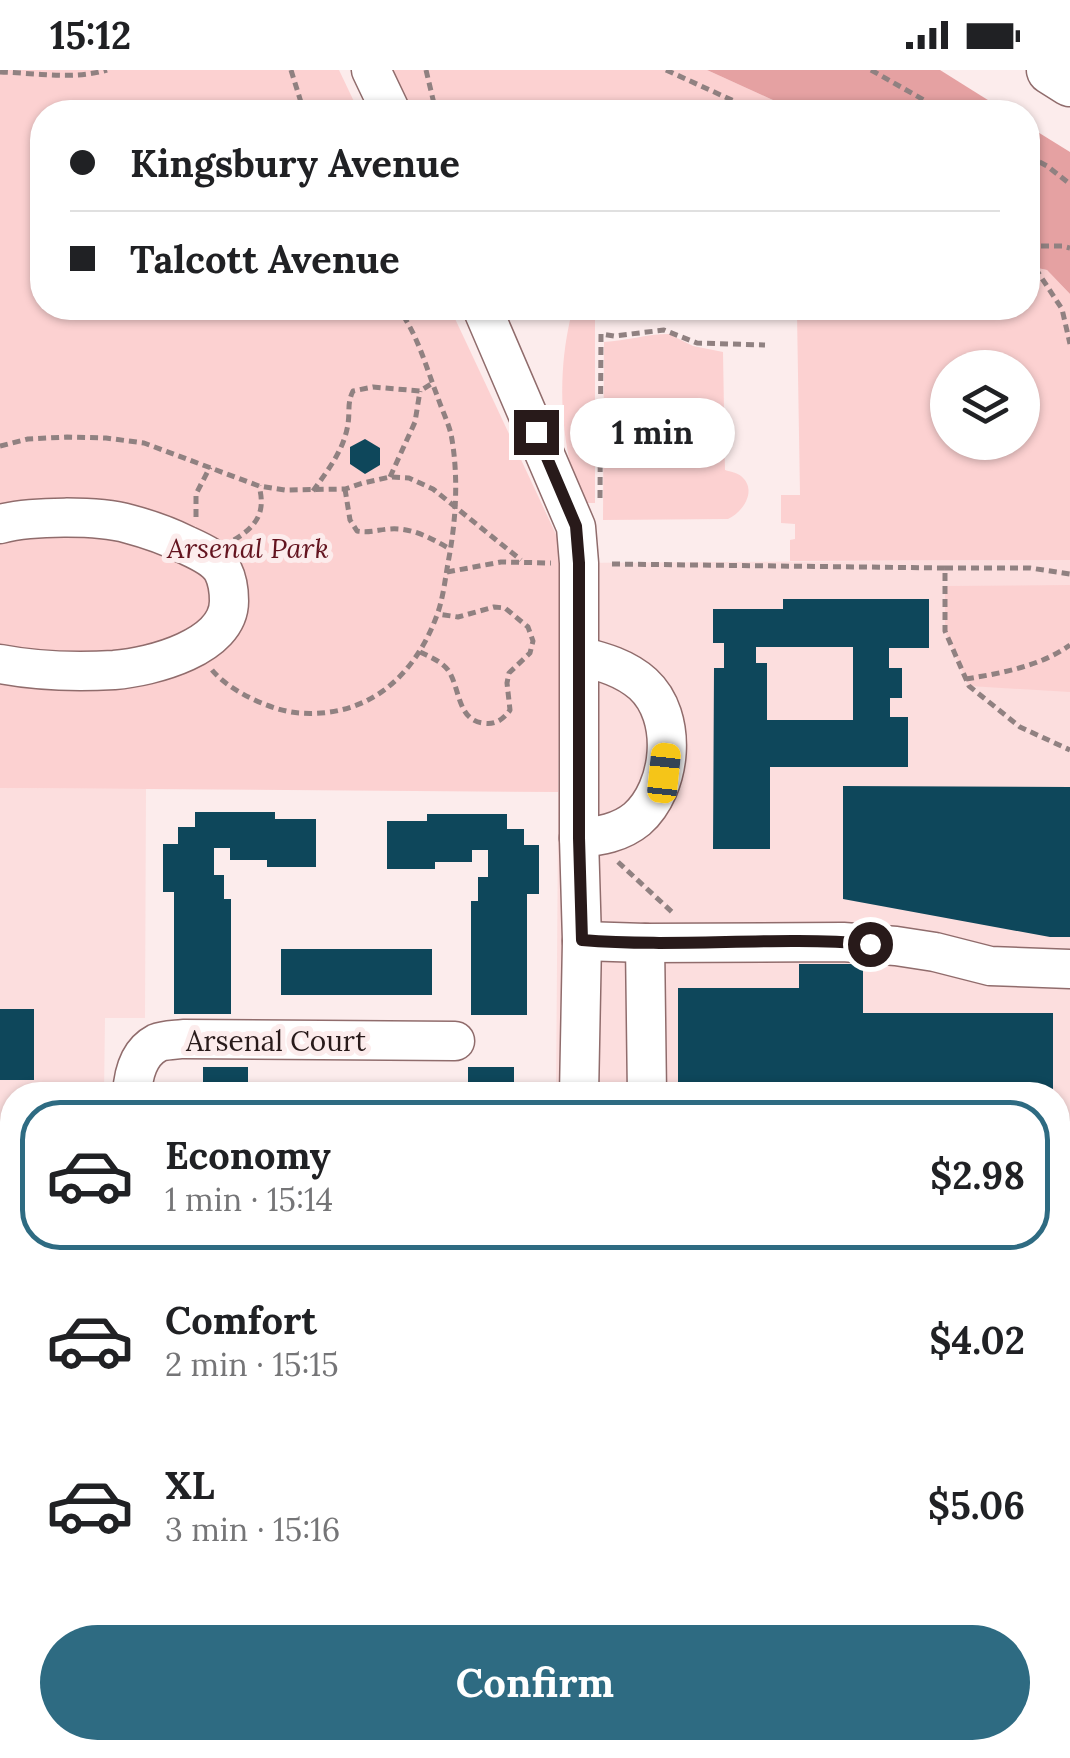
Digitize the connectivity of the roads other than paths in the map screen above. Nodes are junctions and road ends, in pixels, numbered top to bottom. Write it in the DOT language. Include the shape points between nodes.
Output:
graph roads {
  1 [pos="371,70"];
  2 [pos="1051,70"];
  3 [pos="1070,82"];
  4 [pos="385,100"];
  5 [pos="487,320"];
  6 [pos="0,524"];
  7 [pos="580,656"];
  8 [pos="0,664"];
  9 [pos="593,846"];
  10 [pos="582,940"];
  11 [pos="644,943"];
  12 [pos="1070,968"];
  13 [pos="456,1041"];
  14 [pos="132,1082"];
  15 [pos="580,1082"];
  16 [pos="646,1082"];
  1 -- 4 [label="street"];
  2 -- 3 [label="main road"];
  5 -- 7 [label="street" via="576,526"];
  6 -- 8 [label="street" via="126,522 206,554 223,570 228,592 218,630 195,648 158,660 117,670"];
  7 -- 9 [label="street"];
  7 -- 9 [label="street" via="629,673 660,706 666,724 664,773 654,798 638,818 598,836"];
  9 -- 10 [label="street"];
  10 -- 11 [label="street"];
  10 -- 15 [label="street"];
  11 -- 12 [label="street" via="843,942 990,966"];
  11 -- 16 [label="street"];
  13 -- 14 [label="street, Arsenal Court" via="158,1043 140,1058"];
}
